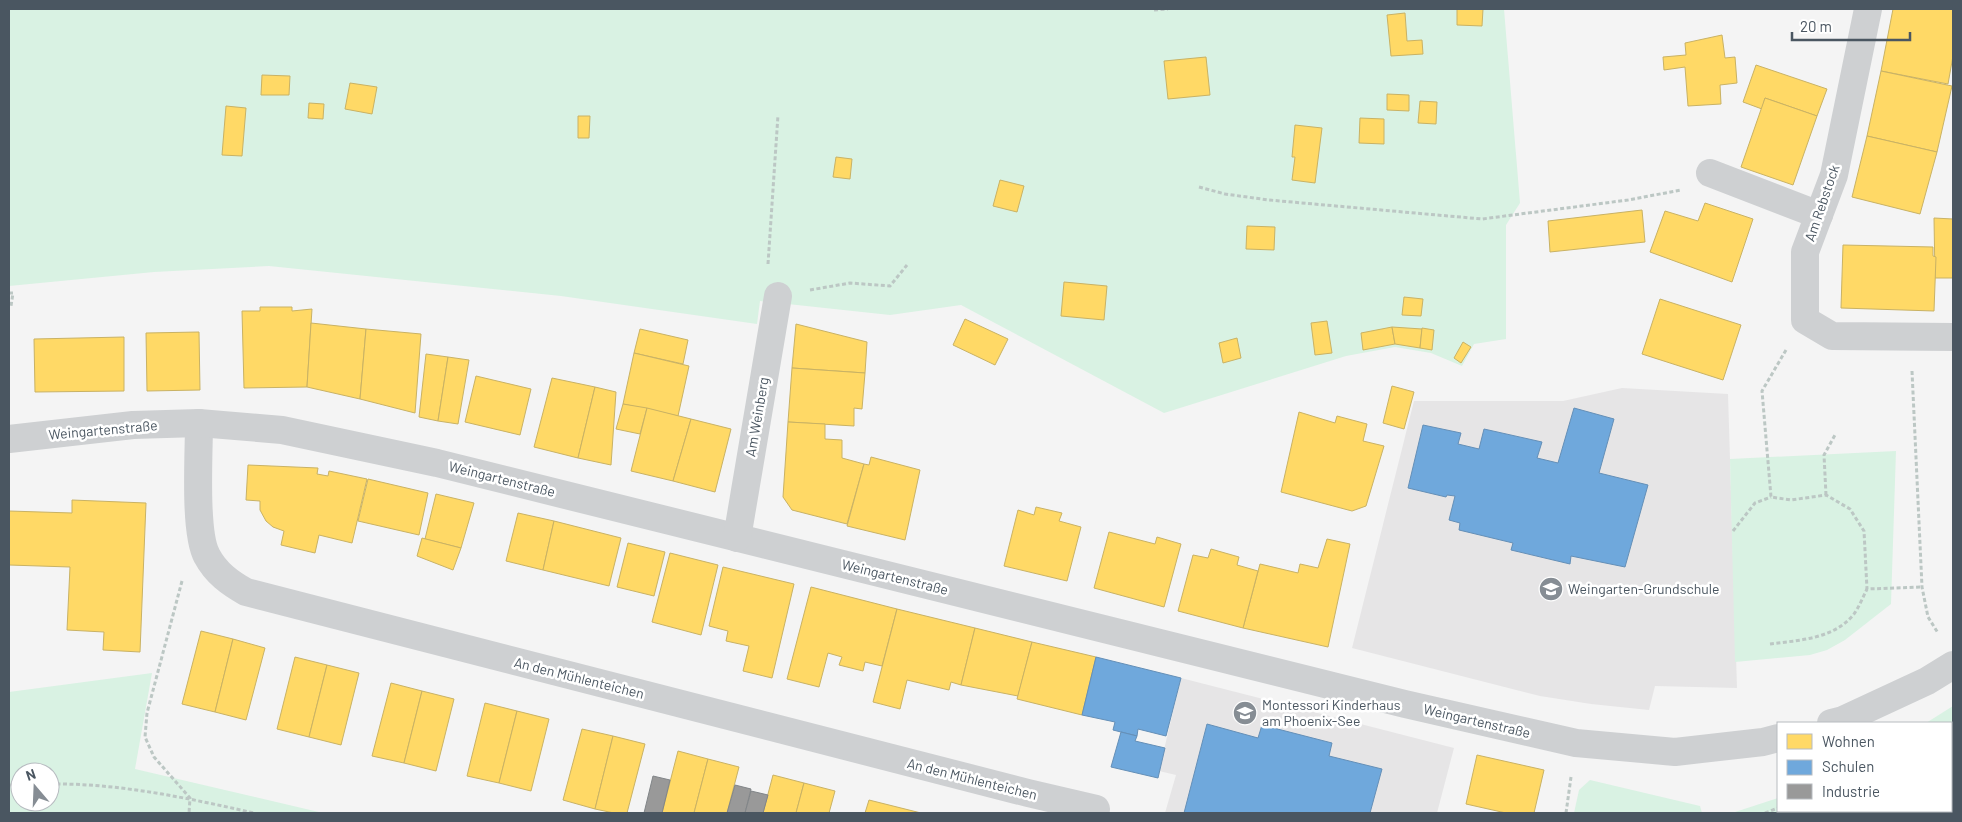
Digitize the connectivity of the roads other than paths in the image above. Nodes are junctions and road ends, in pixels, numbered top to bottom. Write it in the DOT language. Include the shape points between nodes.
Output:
graph roads {
  1 [pos="1868,9"];
  2 [pos="1719,177"];
  3 [pos="1819,215"];
  4 [pos="778,296"];
  5 [pos="1953,337"];
  6 [pos="199,423"];
  7 [pos="9,439"];
  8 [pos="737,538"];
  9 [pos="1953,665"];
  10 [pos="1835,722"];
  11 [pos="1777,738"];
  12 [pos="1096,809"];
  1 -- 3 [label="street, Am Rebstock" via="1834,175"];
  2 -- 3 [label="street"];
  3 -- 5 [label="street, Am Rebstock" via="1805,252 1805,320 1832,336"];
  4 -- 8 [label="street, Am Weinberg"];
  6 -- 7 [label="street, Weingartenstraße" via="133,425"];
  6 -- 8 [label="street, Weingartenstraße" via="282,430 437,463"];
  6 -- 12 [label="street, An den Mühlenteichen" via="200,533 206,556 223,578 246,592"];
  8 -- 11 [label="street, Weingartenstraße" via="1405,704 1576,743 1674,752"];
  9 -- 10 [label="street" via="1927,681"];
}
